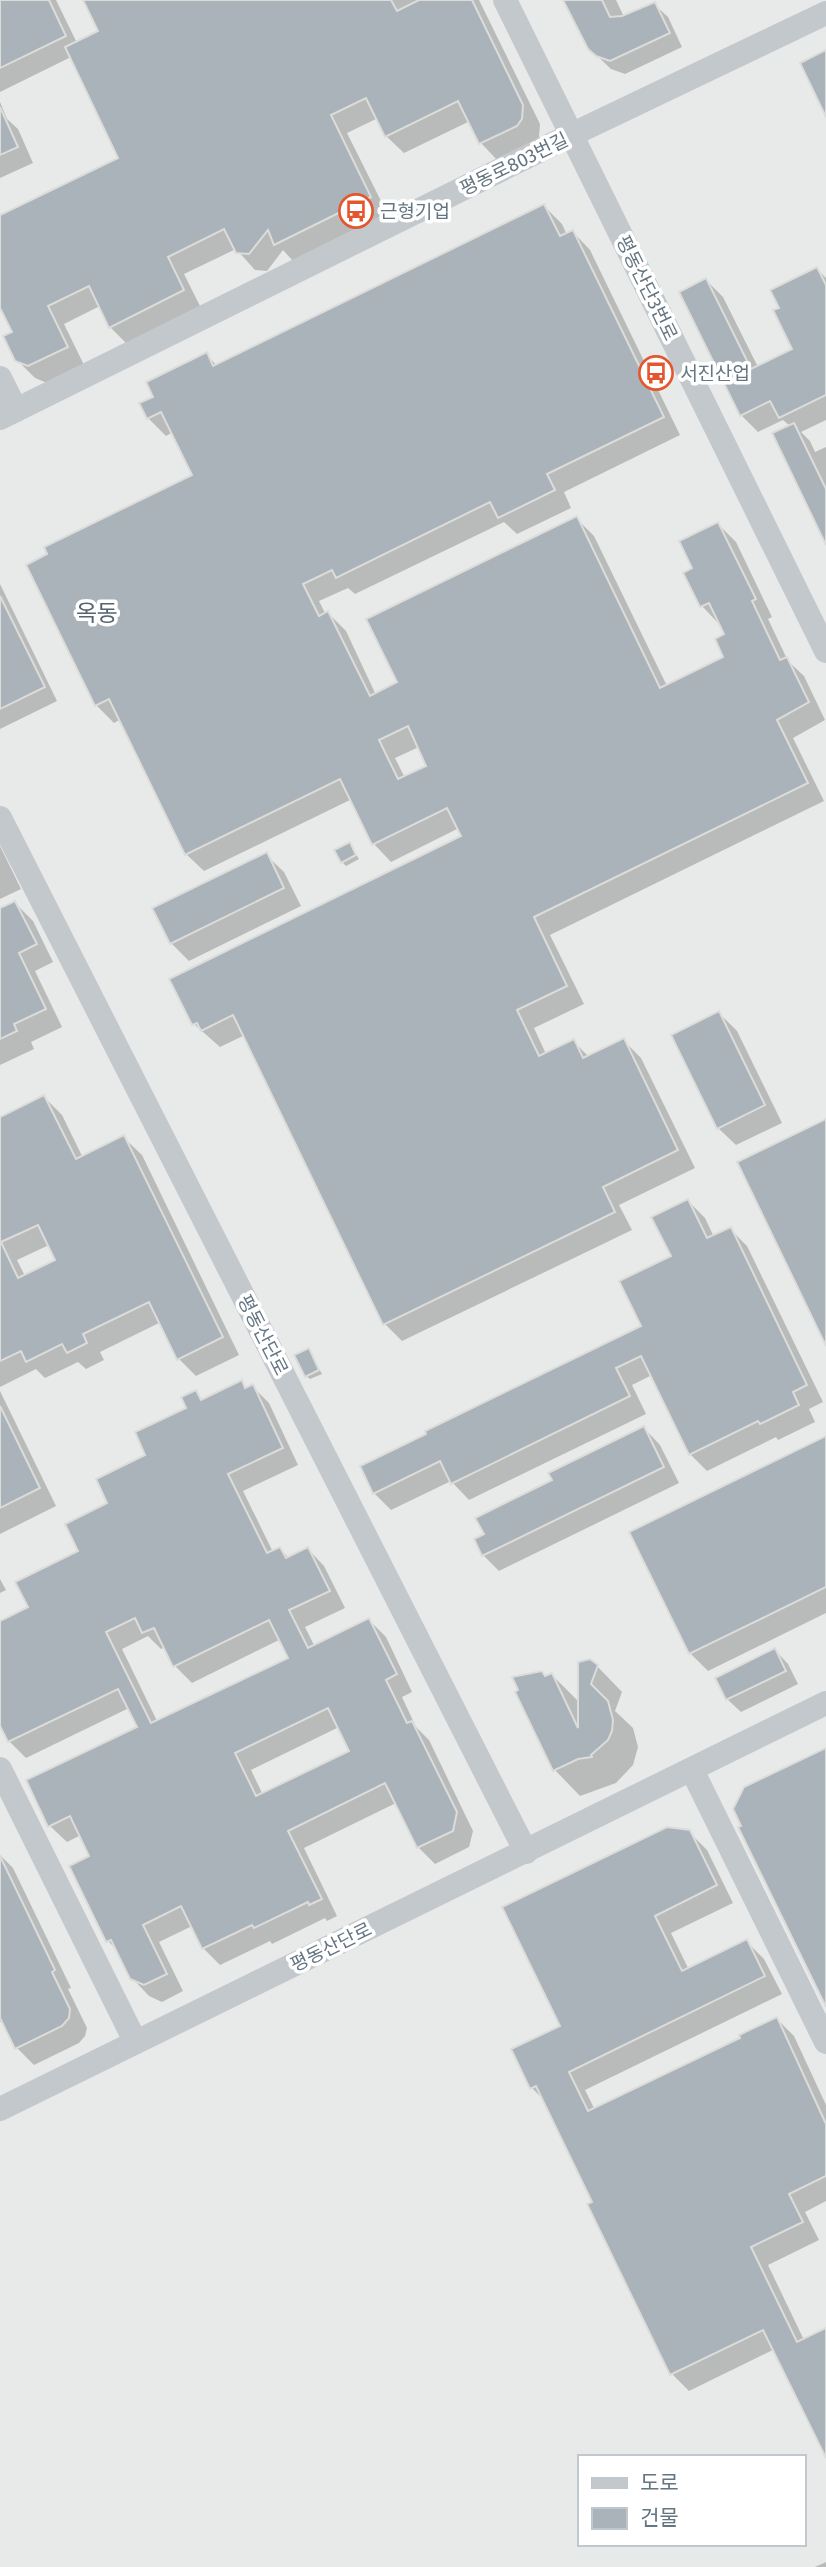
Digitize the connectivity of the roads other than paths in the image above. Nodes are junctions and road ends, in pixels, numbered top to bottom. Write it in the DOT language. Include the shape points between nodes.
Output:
graph roads {
  1 [pos="505,0"];
  2 [pos="826,13"];
  3 [pos="571,135"];
  4 [pos="0,378"];
  5 [pos="8,414"];
  6 [pos="826,651"];
  7 [pos="0,818"];
  8 [pos="826,1703"];
  9 [pos="0,1769"];
  10 [pos="692,1770"];
  11 [pos="526,1852"];
  12 [pos="135,2041"];
  13 [pos="826,2042"];
  14 [pos="0,2109"];
  1 -- 3 [label="street, 평동산단3번로"];
  2 -- 3 [label="street, 평동로803번길"];
  3 -- 5 [label="street, 평동로803번길"];
  3 -- 6 [label="street, 평동산단3번로"];
  4 -- 5 [label="street, 평동로803번길"];
  7 -- 11 [label="street, 평동산단로"];
  8 -- 10 [label="street, 평동산단로"];
  9 -- 12 [label="street"];
  10 -- 11 [label="street, 평동산단로"];
  10 -- 13 [label="street"];
  11 -- 12 [label="street, 평동산단로"];
  12 -- 14 [label="street, 평동산단로"];
}
